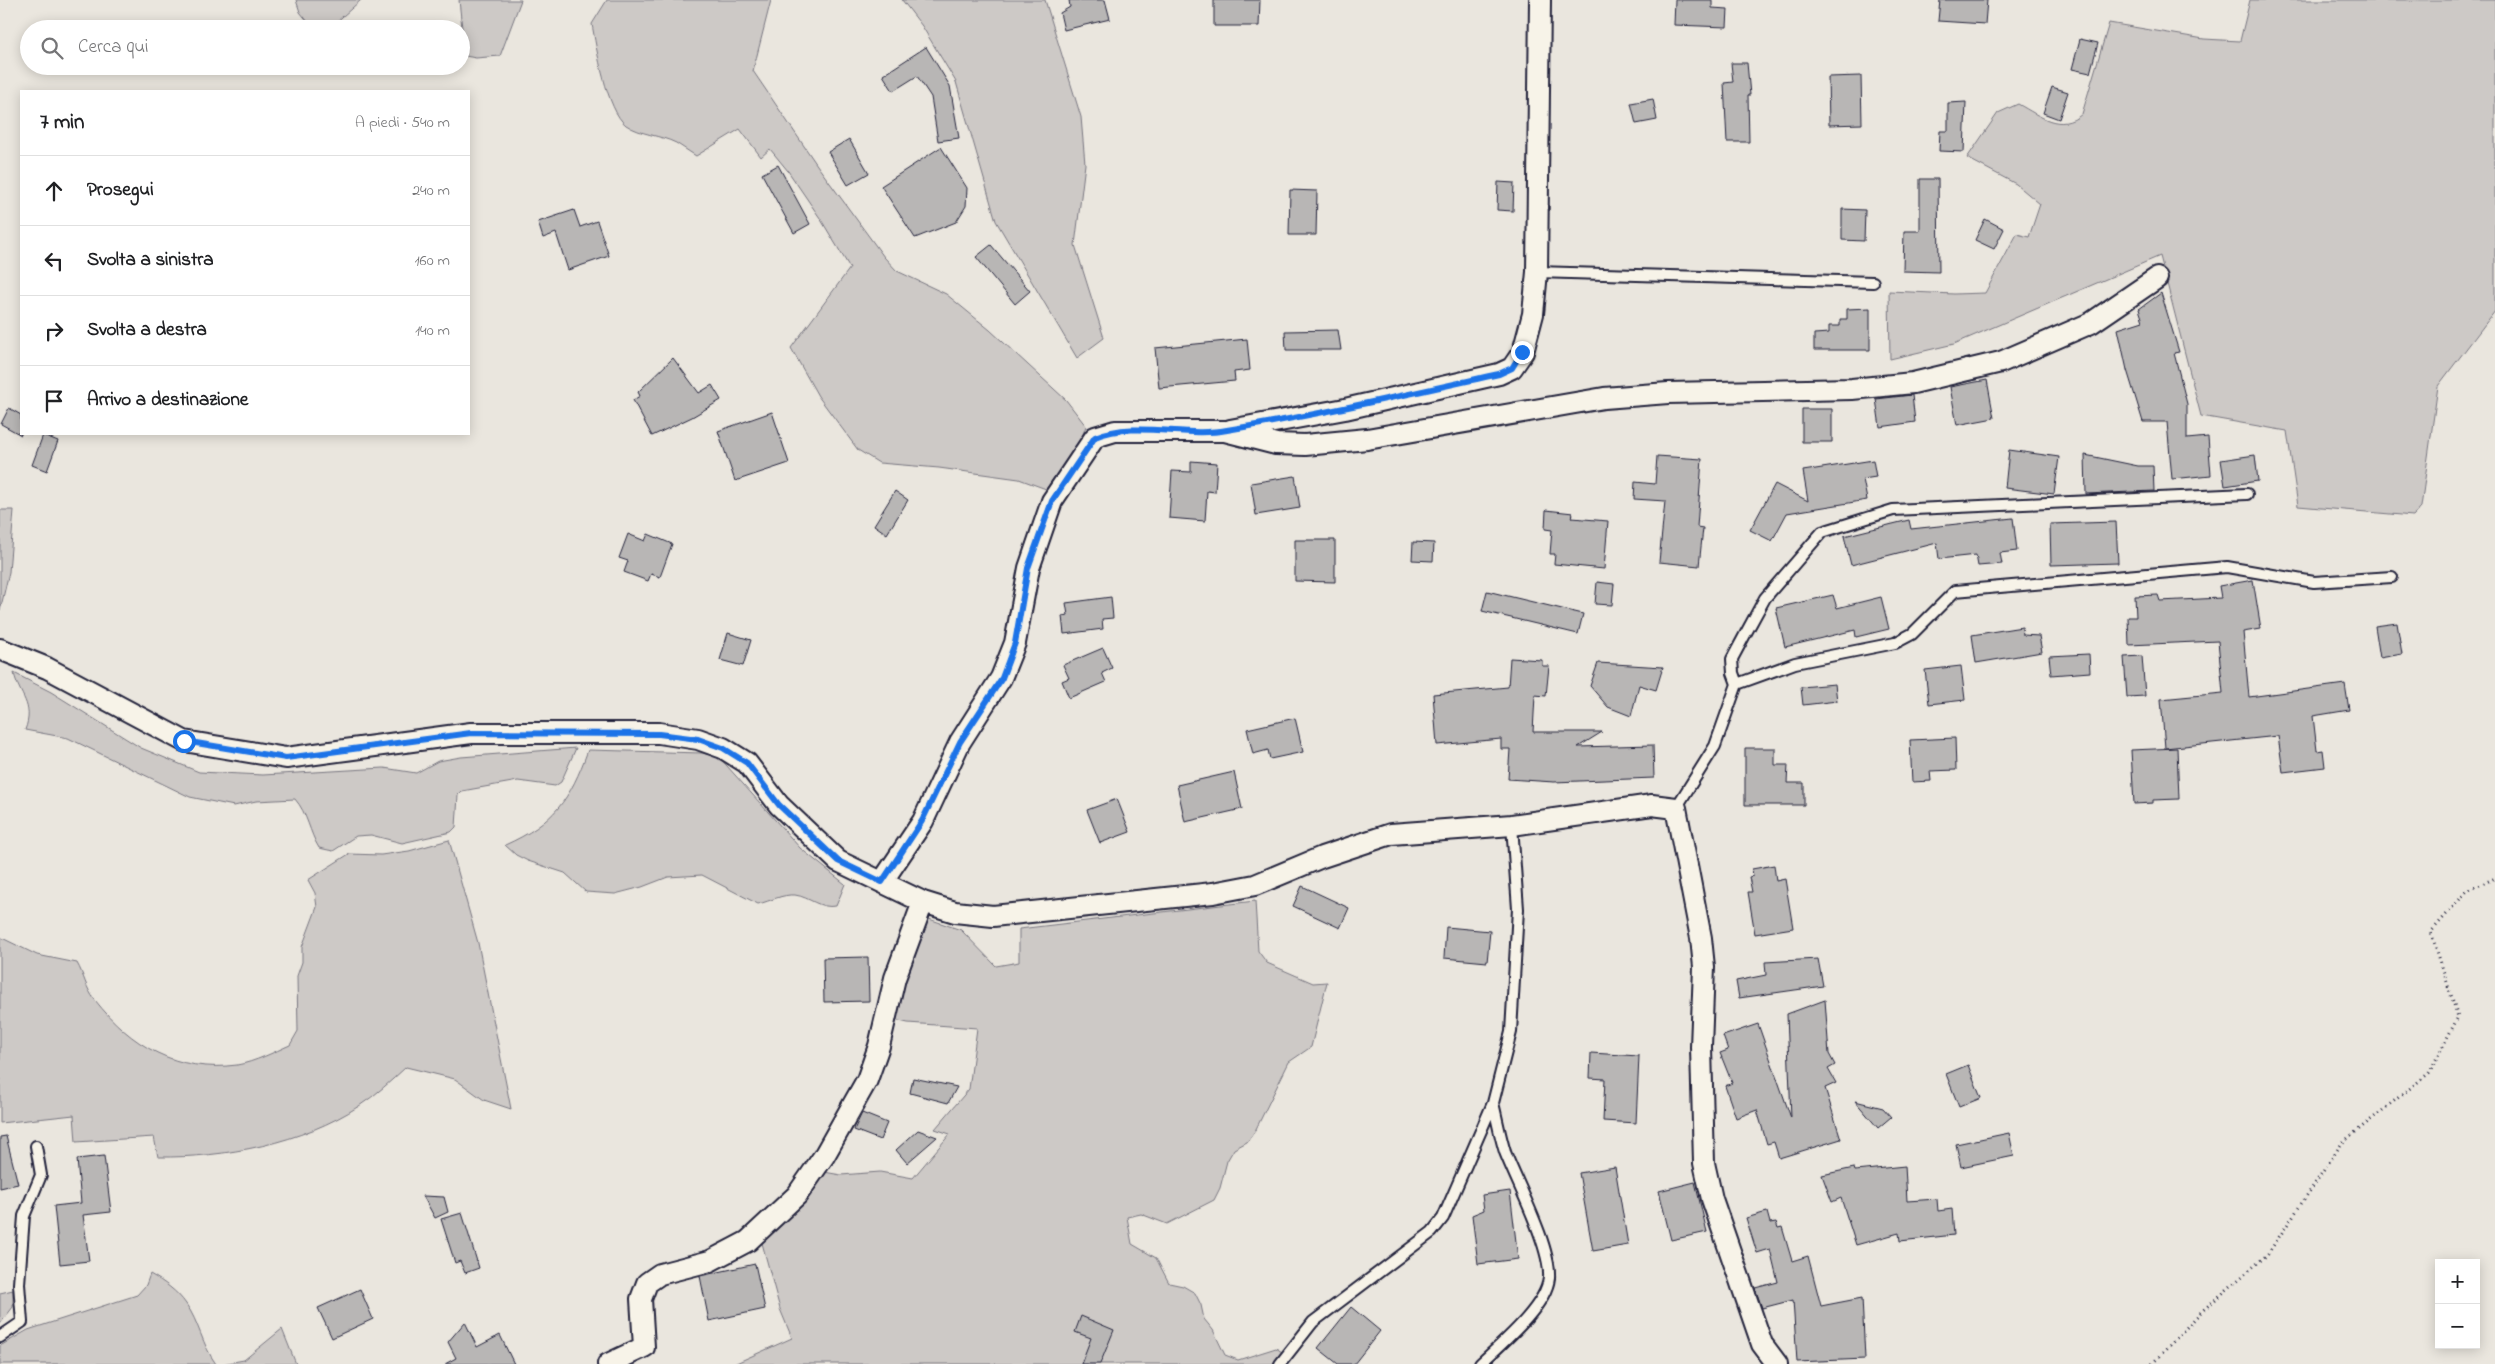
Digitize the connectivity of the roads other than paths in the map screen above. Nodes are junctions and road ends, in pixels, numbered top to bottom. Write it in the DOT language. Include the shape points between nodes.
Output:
graph roads {
  1 [pos="1540,0"];
  2 [pos="1537,272"];
  3 [pos="2157,278"];
  4 [pos="1873,282"];
  5 [pos="1225,431"];
  6 [pos="2247,494"];
  7 [pos="2392,577"];
  8 [pos="0,649"];
  9 [pos="1737,684"];
  10 [pos="1676,808"];
  11 [pos="1512,824"];
  12 [pos="882,882"];
  13 [pos="924,902"];
  14 [pos="1493,1104"];
  15 [pos="36,1146"];
  16 [pos="0,1337"];
  17 [pos="608,1364"];
  18 [pos="1280,1364"];
  19 [pos="1480,1364"];
  20 [pos="1777,1364"];
  1 -- 2 [label="street"];
  2 -- 4 [label="lane"];
  2 -- 5 [label="street" via="1530,333 1512,368 1499,374 1345,409"];
  3 -- 5 [label="street" via="2091,324 2001,362 1913,383 1852,389 1668,393 1604,398 1367,439 1306,445 1276,444"];
  5 -- 12 [label="street" via="1116,431 1095,437 1052,501 1028,568 1015,643 1002,678 960,742 922,821"];
  6 -- 9 [label="lane" via="1893,510 1822,532 1765,598 1747,630 1732,659"];
  7 -- 9 [label="lane" via="2314,582 2227,567 1955,591 1912,634 1896,643 1795,663"];
  8 -- 12 [label="street" via="47,668 184,741 286,758 471,733 659,734 698,739 723,748 747,763 779,805 838,861"];
  9 -- 10 [label="lane" via="1715,746"];
  10 -- 11 [label="street" via="1652,805"];
  10 -- 20 [label="street" via="1704,967 1701,1047 1704,1163 1712,1199 1762,1344"];
  11 -- 13 [label="street" via="1391,834 1255,884 1213,893 993,916 956,912"];
  11 -- 14 [label="lane" via="1518,910 1511,1032"];
  12 -- 13 [label="street"];
  13 -- 17 [label="street" via="895,978 879,1046 867,1080 798,1195 748,1241 710,1261 660,1274 647,1283 641,1299 644,1347"];
  14 -- 18 [label="lane" via="1443,1218 1432,1232 1313,1322"];
  14 -- 19 [label="lane" via="1505,1150 1542,1240 1549,1278 1538,1302"];
  15 -- 16 [label="lane" via="41,1175 24,1216 19,1284 22,1322"];
}
